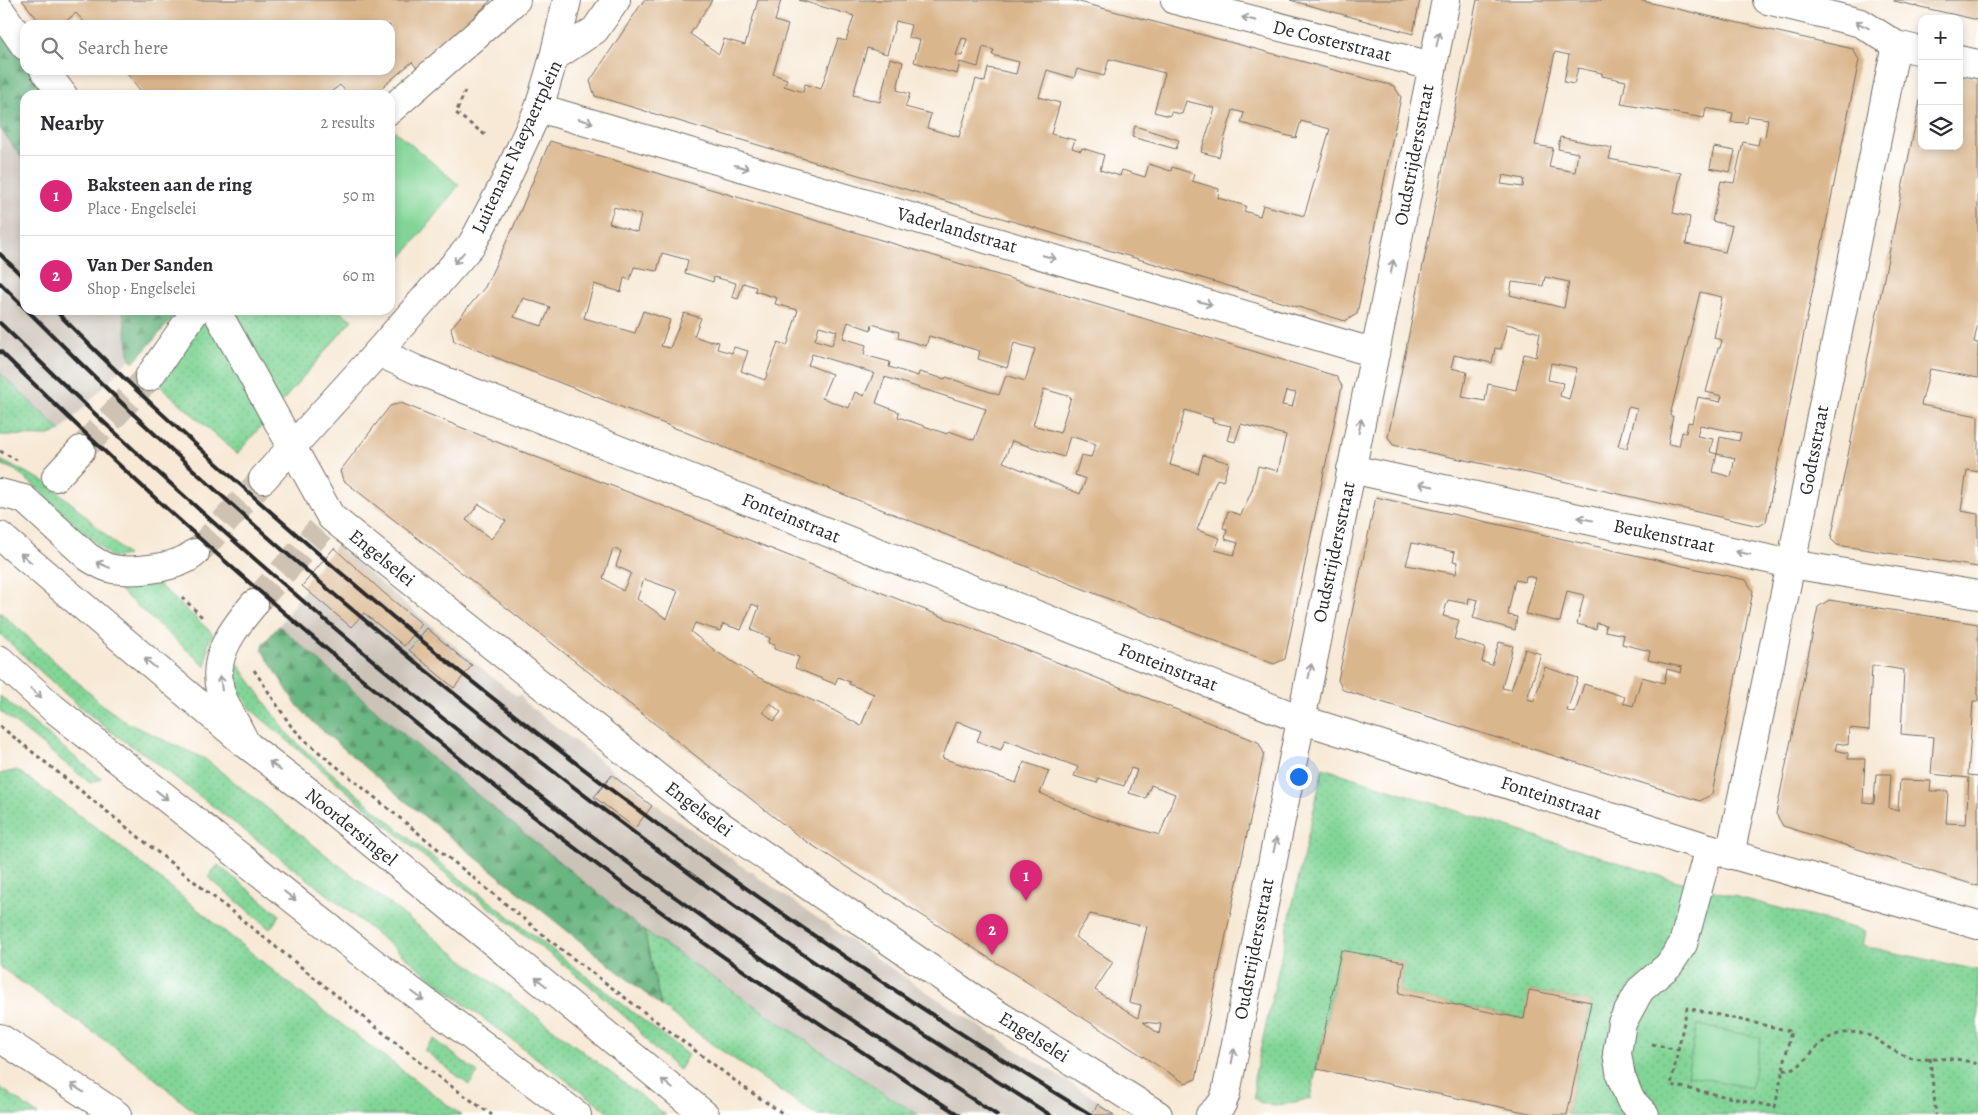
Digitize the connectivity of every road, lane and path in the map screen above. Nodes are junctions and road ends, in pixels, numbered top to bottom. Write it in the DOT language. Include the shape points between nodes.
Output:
graph roads {
  1 [pos="516,0"];
  2 [pos="567,0"];
  3 [pos="616,0"];
  4 [pos="1175,0"];
  5 [pos="1446,0"];
  6 [pos="1767,0"];
  7 [pos="0,10"];
  8 [pos="20,39"];
  9 [pos="1896,45"];
  10 [pos="1918,50"];
  11 [pos="554,57"];
  12 [pos="1963,61"];
  13 [pos="442,64"];
  14 [pos="1978,64"];
  15 [pos="1432,66"];
  16 [pos="48,75"];
  17 [pos="59,90"];
  18 [pos="395,106"];
  19 [pos="539,108"];
  20 [pos="516,157"];
  21 [pos="192,315"];
  22 [pos="219,315"];
  23 [pos="378,352"];
  24 [pos="1374,352"];
  25 [pos="149,377"];
  26 [pos="291,446"];
  27 [pos="81,450"];
  28 [pos="1351,469"];
  29 [pos="56,477"];
  30 [pos="262,478"];
  31 [pos="0,493"];
  32 [pos="0,536"];
  33 [pos="195,553"];
  34 [pos="1791,564"];
  35 [pos="151,569"];
  36 [pos="1978,595"];
  37 [pos="254,604"];
  38 [pos="226,640"];
  39 [pos="0,660"];
  40 [pos="1300,719"];
  41 [pos="0,726"];
  42 [pos="246,744"];
  43 [pos="1720,852"];
  44 [pos="1978,925"];
  45 [pos="0,1038"];
  46 [pos="1620,1038"];
  47 [pos="1678,1050"];
  48 [pos="1930,1058"];
  49 [pos="1978,1064"];
  50 [pos="1783,1069"];
  51 [pos="1216,1109"];
  52 [pos="118,1115"];
  53 [pos="492,1115"];
  54 [pos="577,1115"];
  55 [pos="705,1115"];
  56 [pos="785,1115"];
  57 [pos="1158,1115"];
  58 [pos="1645,1115"];
  59 [pos="1936,1115"];
  1 -- 13 [label="main road"];
  2 -- 11 [label="main road"];
  3 -- 11 [label="main road, Luitenant Naeyaertplein" via="595,30"];
  15 -- 4 [label="main road, De Costerstraat, one-way"];
  15 -- 5 [label="main road, Oudstrijdersstraat, one-way"];
  9 -- 6 [label="main road, one-way" via="1861,23"];
  7 -- 8 [label="main road"];
  9 -- 10 [label="main road"];
  9 -- 34 [label="main road, Godtsstraat"];
  11 -- 19 [label="main road, Luitenant Naeyaertplein"];
  12 -- 14 [label="main road"];
  13 -- 18 [label="main road"];
  13 -- 20 [label="path" via="465,91 456,113"];
  24 -- 15 [label="main road, Oudstrijdersstraat, one-way"];
  16 -- 17 [label="main road"];
  19 -- 20 [label="main road, Luitenant Naeyaertplein"];
  19 -- 24 [label="main road, Vaderlandstraat, one-way"];
  20 -- 23 [label="main road, Luitenant Naeyaertplein, one-way" via="472,244"];
  21 -- 25 [label="main road"];
  22 -- 26 [label="main road, Engelselei"];
  23 -- 26 [label="main road, Luitenant Naeyaertplein"];
  23 -- 40 [label="main road, Fonteinstraat"];
  28 -- 24 [label="main road, Oudstrijdersstraat, one-way"];
  26 -- 30 [label="main road, Luitenant Naeyaertplein"];
  26 -- 57 [label="main road, Engelselei" via="325,523 702,813 989,1009"];
  27 -- 29 [label="main road"];
  34 -- 28 [label="main road, Beukenstraat, one-way"];
  40 -- 28 [label="main road, Oudstrijdersstraat, one-way"];
  35 -- 31 [label="main road, one-way" via="112,569 99,564 24,499"];
  42 -- 32 [label="main road, Noordersingel, one-way"];
  33 -- 35 [label="main road"];
  34 -- 36 [label="main road, Beukenstraat"];
  34 -- 43 [label="main road, Godtsstraat"];
  35 -- 38 [label="path"];
  37 -- 38 [label="main road"];
  42 -- 38 [label="main road, one-way" via="223,697 220,657"];
  38 -- 56 [label="path" via="251,664 291,726 309,744 562,950"];
  39 -- 54 [label="main road, one-way" via="53,708 375,964"];
  40 -- 43 [label="main road, Fonteinstraat"];
  51 -- 40 [label="main road, Oudstrijdersstraat, one-way" via="1226,1093"];
  41 -- 53 [label="path" via="441,1079"];
  55 -- 42 [label="main road, Noordersingel, one-way"];
  43 -- 44 [label="main road, Fonteinstraat"];
  43 -- 46 [label="main road, Godtsstraat" via="1683,944 1669,965 1640,990 1622,1024"];
  52 -- 45 [label="main road, one-way"];
  46 -- 47 [label="path"];
  46 -- 58 [label="main road, Godtsstraat" via="1621,1077 1630,1099"];
  47 -- 50 [label="path" via="1671,1085 1775,1107"];
  47 -- 50 [label="path" via="1687,1008 1791,1031"];
  48 -- 49 [label="path"];
  48 -- 50 [label="path" via="1910,1058 1874,1037 1850,1032 1820,1043 1799,1067"];
  48 -- 59 [label="path"];
}
